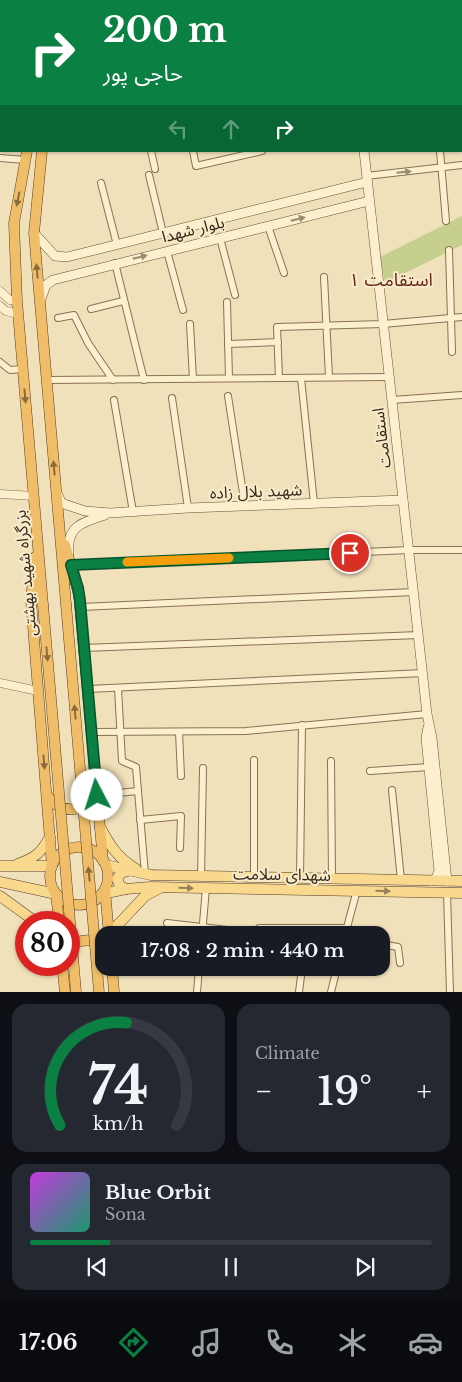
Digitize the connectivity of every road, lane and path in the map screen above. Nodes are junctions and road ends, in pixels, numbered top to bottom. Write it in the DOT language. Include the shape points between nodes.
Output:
graph roads {
  1 [pos="42,152"];
  2 [pos="151,152"];
  3 [pos="193,152"];
  4 [pos="260,152"];
  5 [pos="364,152"];
  6 [pos="440,152"];
  7 [pos="27,156"];
  8 [pos="0,158"];
  9 [pos="462,165"];
  10 [pos="442,168"];
  11 [pos="155,169"];
  12 [pos="149,175"];
  13 [pos="367,179"];
  14 [pos="101,183"];
  15 [pos="369,201"];
  16 [pos="446,221"];
  17 [pos="268,226"];
  18 [pos="34,233"];
  19 [pos="163,233"];
  20 [pos="220,238"];
  21 [pos="117,245"];
  22 [pos="167,250"];
  23 [pos="449,250"];
  24 [pos="115,263"];
  25 [pos="284,273"];
  26 [pos="324,277"];
  27 [pos="0,291"];
  28 [pos="235,295"];
  29 [pos="124,301"];
  30 [pos="17,302"];
  31 [pos="227,302"];
  32 [pos="40,304"];
  33 [pos="0,306"];
  34 [pos="91,309"];
  35 [pos="183,310"];
  36 [pos="18,314"];
  37 [pos="462,317"];
  38 [pos="58,318"];
  39 [pos="450,318"];
  40 [pos="190,324"];
  41 [pos="383,324"];
  42 [pos="327,325"];
  43 [pos="278,342"];
  44 [pos="228,344"];
  45 [pos="452,352"];
  46 [pos="0,362"];
  47 [pos="23,369"];
  48 [pos="389,377"];
  49 [pos="229,378"];
  50 [pos="279,378"];
  51 [pos="301,378"];
  52 [pos="329,378"];
  53 [pos="193,379"];
  54 [pos="47,380"];
  55 [pos="113,380"];
  56 [pos="144,380"];
  57 [pos="462,395"];
  58 [pos="228,396"];
  59 [pos="172,398"];
  60 [pos="114,400"];
  61 [pos="392,400"];
  62 [pos="56,491"];
  63 [pos="0,494"];
  64 [pos="34,496"];
  65 [pos="404,500"];
  66 [pos="314,504"];
  67 [pos="245,506"];
  68 [pos="188,508"];
  69 [pos="133,512"];
  70 [pos="110,513"];
  71 [pos="59,523"];
  72 [pos="38,539"];
  73 [pos="409,550"];
  74 [pos="462,550"];
  75 [pos="71,565"];
  76 [pos="414,592"];
  77 [pos="81,607"];
  78 [pos="418,635"];
  79 [pos="84,648"];
  80 [pos="423,673"];
  81 [pos="0,683"];
  82 [pos="118,688"];
  83 [pos="88,689"];
  84 [pos="38,691"];
  85 [pos="428,718"];
  86 [pos="302,725"];
  87 [pos="92,732"];
  88 [pos="121,732"];
  89 [pos="179,732"];
  90 [pos="254,760"];
  91 [pos="331,761"];
  92 [pos="429,767"];
  93 [pos="203,768"];
  94 [pos="370,771"];
  95 [pos="181,776"];
  96 [pos="392,790"];
  97 [pos="138,791"];
  98 [pos="97,793"];
  99 [pos="47,795"];
  100 [pos="140,820"];
  101 [pos="100,827"];
  102 [pos="50,837"];
  103 [pos="180,848"];
  104 [pos="104,863"];
  105 [pos="0,866"];
  106 [pos="13,866"];
  107 [pos="52,866"];
  108 [pos="128,870"];
  109 [pos="144,874"];
  110 [pos="201,877"];
  111 [pos="254,878"];
  112 [pos="300,879"];
  113 [pos="332,879"];
  114 [pos="401,880"];
  115 [pos="431,881"];
  116 [pos="446,881"];
  117 [pos="462,881"];
  118 [pos="0,882"];
  119 [pos="162,887"];
  120 [pos="206,888"];
  121 [pos="126,889"];
  122 [pos="357,890"];
  123 [pos="104,892"];
  124 [pos="447,893"];
  125 [pos="462,893"];
  126 [pos="56,894"];
  127 [pos="0,896"];
  128 [pos="21,911"];
  129 [pos="58,911"];
  130 [pos="167,923"];
  131 [pos="109,926"];
  132 [pos="117,926"];
  133 [pos="194,926"];
  134 [pos="203,926"];
  135 [pos="347,926"];
  136 [pos="80,942"];
  137 [pos="95,942"];
  138 [pos="390,946"];
  139 [pos="400,963"];
  140 [pos="63,976"];
  141 [pos="113,976"];
  142 [pos="198,976"];
  143 [pos="299,976"];
  144 [pos="335,976"];
  145 [pos="64,992"];
  146 [pos="76,992"];
  147 [pos="99,992"];
  148 [pos="114,992"];
  149 [pos="197,992"];
  150 [pos="298,992"];
  151 [pos="331,992"];
  152 [pos="450,992"];
  1 -- 18 [label="highway"];
  2 -- 11 [label="street"];
  3 -- 4 [label="street" via="196,166"];
  5 -- 13 [label="main road, استقامت"];
  6 -- 10 [label="street"];
  7 -- 8 [label="street"];
  7 -- 30 [label="highway, بزرگراه شهید بهشتی, one-way" via="14,223"];
  9 -- 10 [label="street"];
  13 -- 10 [label="street, one-way"];
  10 -- 16 [label="street"];
  12 -- 19 [label="street"];
  13 -- 15 [label="main road, استقامت"];
  13 -- 19 [label="main road, بلوار شهدا"];
  14 -- 21 [label="street"];
  17 -- 15 [label="main road, بلوار شهدا, one-way"];
  15 -- 41 [label="main road, استقامت"];
  17 -- 20 [label="main road, بلوار شهدا"];
  17 -- 25 [label="street"];
  18 -- 21 [label="main road, بلوار شهدا" via="56,256 67,257"];
  32 -- 18 [label="highway, one-way"];
  19 -- 21 [label="main road, بلوار شهدا"];
  20 -- 22 [label="main road, بلوار شهدا"];
  20 -- 28 [label="street"];
  24 -- 22 [label="main road, بلوار شهدا, one-way"];
  22 -- 35 [label="street"];
  23 -- 39 [label="street"];
  24 -- 29 [label="street"];
  24 -- 32 [label="main road, بلوار شهدا" via="53,280 43,289"];
  26 -- 42 [label="street"];
  27 -- 30 [label="street"];
  29 -- 34 [label="street"];
  29 -- 56 [label="street"];
  30 -- 36 [label="highway, بزرگراه شهید بهشتی"];
  31 -- 44 [label="street"];
  32 -- 54 [label="highway"];
  33 -- 36 [label="street"];
  36 -- 47 [label="highway, بزرگراه شهید بهشتی"];
  37 -- 39 [label="street"];
  38 -- 55 [label="street" via="74,315"];
  39 -- 41 [label="street"];
  39 -- 45 [label="street"];
  40 -- 53 [label="street"];
  41 -- 42 [label="street"];
  41 -- 48 [label="main road, استقامت"];
  42 -- 43 [label="street" via="277,327"];
  42 -- 52 [label="street"];
  43 -- 44 [label="street"];
  43 -- 50 [label="street"];
  44 -- 49 [label="street"];
  46 -- 47 [label="street" via="10,370"];
  47 -- 64 [label="highway, بزرگراه شهید بهشتی, one-way"];
  48 -- 52 [label="street"];
  48 -- 61 [label="main road, استقامت"];
  49 -- 50 [label="street"];
  49 -- 53 [label="street"];
  50 -- 51 [label="street"];
  51 -- 52 [label="street"];
  51 -- 66 [label="street"];
  53 -- 56 [label="street"];
  54 -- 55 [label="street"];
  62 -- 54 [label="highway, one-way"];
  55 -- 56 [label="street"];
  57 -- 61 [label="street"];
  58 -- 67 [label="street"];
  59 -- 68 [label="street"];
  60 -- 69 [label="street"];
  61 -- 65 [label="main road, استقامت"];
  62 -- 70 [label="main road, شهید بلال زاده" via="64,504 85,511"];
  62 -- 71 [label="highway"];
  63 -- 64 [label="street"];
  64 -- 72 [label="highway, بزرگراه شهید بهشتی"];
  65 -- 66 [label="main road, شهید بلال زاده"];
  65 -- 73 [label="main road, استقامت"];
  66 -- 67 [label="main road, شهید بلال زاده"];
  67 -- 68 [label="main road, شهید بلال زاده"];
  68 -- 69 [label="main road, شهید بلال زاده"];
  69 -- 70 [label="main road, شهید بلال زاده"];
  70 -- 75 [label="main road, شهید بلال زاده" via="86,520 75,528 70,537"];
  71 -- 75 [label="highway"];
  147 -- 71 [label="highway, one-way, bridge"];
  72 -- 84 [label="highway" via="31,598"];
  72 -- 146 [label="highway, بزرگراه شهید بهشتی, one-way, bridge"];
  73 -- 74 [label="street"];
  73 -- 75 [label="street"];
  73 -- 76 [label="main road, استقامت"];
  75 -- 77 [label="highway"];
  76 -- 77 [label="street"];
  76 -- 78 [label="main road, استقامت"];
  77 -- 79 [label="highway"];
  78 -- 79 [label="street"];
  78 -- 80 [label="main road, استقامت"];
  79 -- 83 [label="highway"];
  80 -- 82 [label="street"];
  80 -- 85 [label="main road, استقامت"];
  81 -- 84 [label="street"];
  82 -- 83 [label="street"];
  82 -- 88 [label="street"];
  83 -- 87 [label="highway"];
  84 -- 99 [label="highway, one-way"];
  85 -- 86 [label="street"];
  85 -- 92 [label="main road, استقامت"];
  85 -- 116 [label="main road, استقامت"];
  86 -- 89 [label="street" via="246,731"];
  86 -- 112 [label="street"];
  87 -- 88 [label="street"];
  87 -- 98 [label="highway"];
  88 -- 89 [label="street"];
  88 -- 97 [label="street" via="122,761 136,767"];
  89 -- 95 [label="street"];
  90 -- 111 [label="street"];
  91 -- 113 [label="street"];
  92 -- 94 [label="street"];
  92 -- 115 [label="main road, استقامت" via="439,871"];
  93 -- 110 [label="street"];
  96 -- 114 [label="street"];
  97 -- 98 [label="street"];
  97 -- 100 [label="street"];
  98 -- 99 [label="highway" via="86,806 73,810 57,806"];
  98 -- 101 [label="highway"];
  99 -- 102 [label="highway"];
  100 -- 103 [label="street" via="182,816"];
  100 -- 109 [label="street"];
  101 -- 104 [label="highway"];
  101 -- 109 [label="main road" via="112,850"];
  102 -- 106 [label="main road" via="34,858"];
  102 -- 107 [label="highway"];
  104 -- 107 [label="highway" via="92,851 78,848 61,854"];
  104 -- 108 [label="main road, شهدای سلامت"];
  104 -- 123 [label="highway" via="108,877"];
  105 -- 106 [label="main road"];
  106 -- 107 [label="main road"];
  107 -- 126 [label="highway" via="50,878"];
  108 -- 109 [label="main road, شهدای سلامت"];
  108 -- 121 [label="main road" via="117,879"];
  109 -- 110 [label="main road, شهدای سلامت"];
  110 -- 111 [label="main road, شهدای سلامت"];
  111 -- 112 [label="main road, شهدای سلامت"];
  112 -- 113 [label="main road, شهدای سلامت"];
  113 -- 114 [label="main road, شهدای سلامت"];
  114 -- 115 [label="main road, شهدای سلامت"];
  115 -- 116 [label="main road, شهدای سلامت"];
  116 -- 117 [label="main road, شهدای سلامت"];
  116 -- 124 [label="main road"];
  118 -- 126 [label="main road"];
  119 -- 120 [label="main road, شهدای سلامت, one-way"];
  119 -- 121 [label="main road, شهدای سلامت"];
  119 -- 132 [label="main road" via="145,896"];
  120 -- 122 [label="main road, شهدای سلامت"];
  120 -- 134 [label="street"];
  121 -- 123 [label="main road, شهدای سلامت"];
  122 -- 124 [label="main road, شهدای سلامت, one-way"];
  122 -- 135 [label="street"];
  123 -- 126 [label="highway" via="93,902 78,906"];
  123 -- 131 [label="highway"];
  124 -- 125 [label="main road, شهدای سلامت"];
  124 -- 152 [label="street"];
  126 -- 129 [label="highway"];
  127 -- 128 [label="main road"];
  130 -- 133 [label="street"];
  136 -- 137 [label="highway"];
  138 -- 139 [label="street" via="398,947"];
  140 -- 145 [label="highway"];
  141 -- 148 [label="highway"];
  142 -- 149 [label="street"];
  143 -- 150 [label="street"];
  144 -- 151 [label="street"];
}
